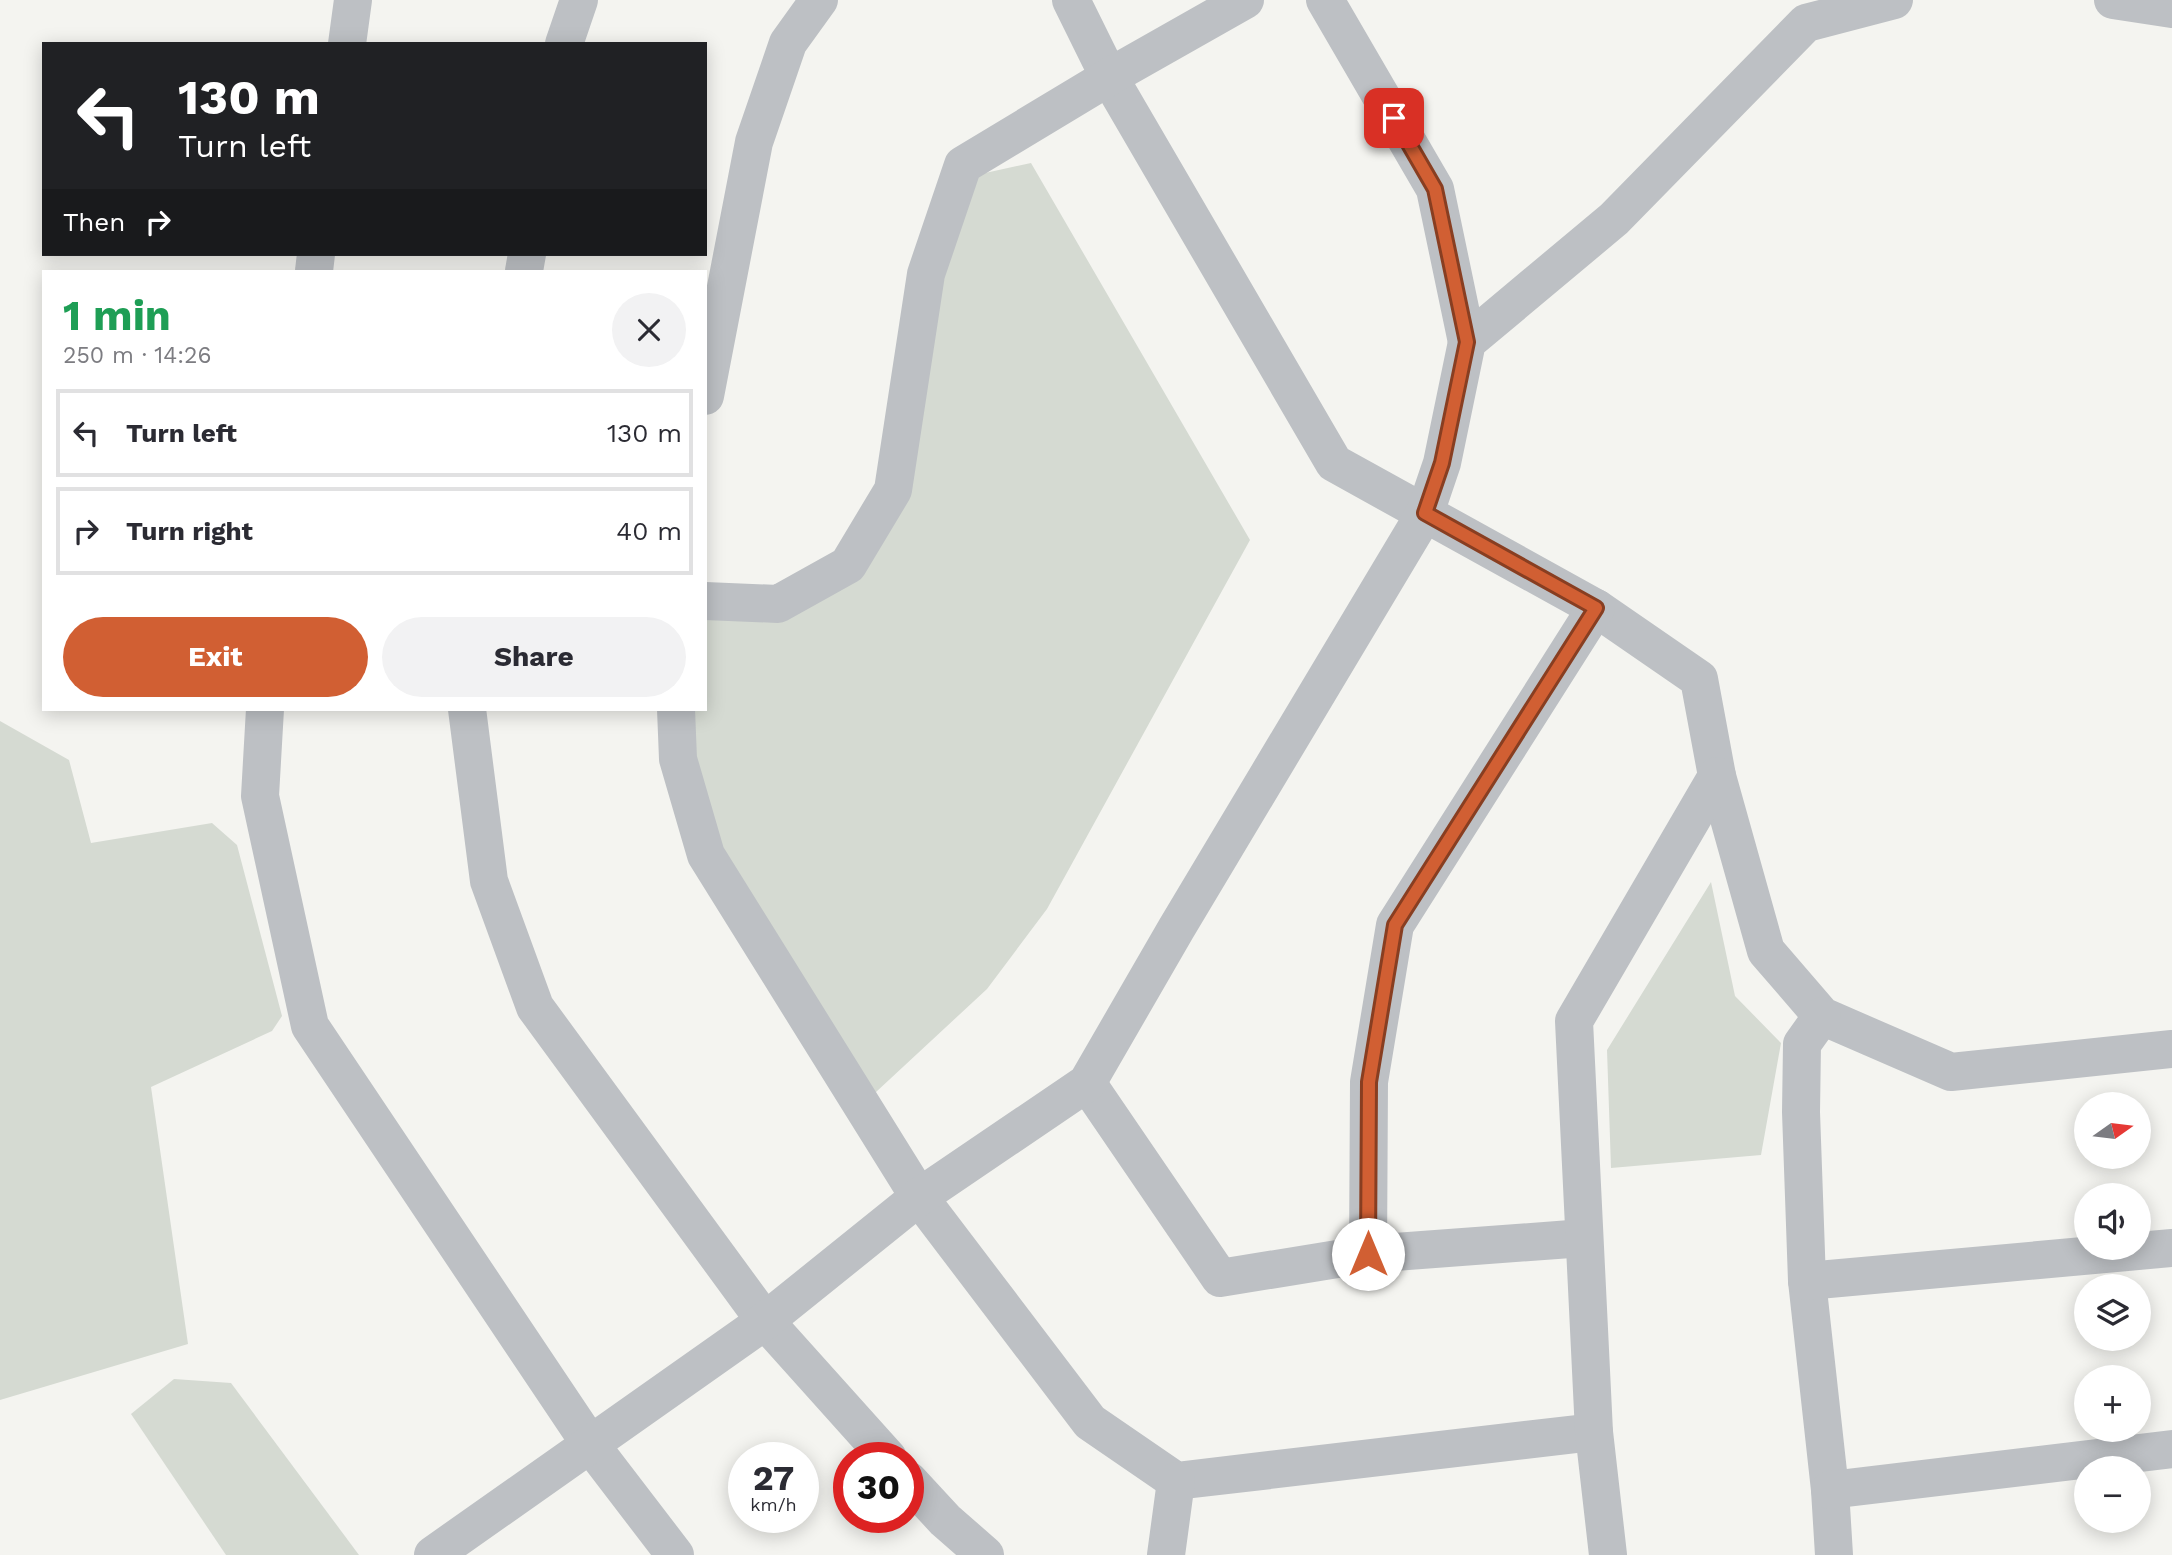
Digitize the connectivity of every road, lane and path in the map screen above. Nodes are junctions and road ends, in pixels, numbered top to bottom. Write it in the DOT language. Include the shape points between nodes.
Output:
graph roads {
  1 [pos="353,0"];
  2 [pos="579,0"];
  3 [pos="819,0"];
  4 [pos="1071,0"];
  5 [pos="1245,0"];
  6 [pos="1325,0"];
  7 [pos="1894,0"];
  8 [pos="2113,0"];
  9 [pos="2172,9"];
  10 [pos="347,42"];
  11 [pos="565,42"];
  12 [pos="1109,77"];
  13 [pos="1467,342"];
  14 [pos="707,386"];
  15 [pos="1425,513"];
  16 [pos="707,601"];
  17 [pos="1596,608"];
  18 [pos="265,711"];
  19 [pos="467,711"];
  20 [pos="676,711"];
  21 [pos="1717,776"];
  22 [pos="1822,1016"];
  23 [pos="2172,1049"];
  24 [pos="1087,1083"];
  25 [pos="919,1197"];
  26 [pos="1584,1238"];
  27 [pos="2172,1248"];
  28 [pos="1368,1254"];
  29 [pos="1807,1281"];
  30 [pos="765,1321"];
  31 [pos="1594,1432"];
  32 [pos="874,1442"];
  33 [pos="590,1444"];
  34 [pos="2172,1449"];
  35 [pos="1176,1481"];
  36 [pos="1830,1490"];
  37 [pos="924,1498"];
  38 [pos="432,1555"];
  39 [pos="676,1555"];
  40 [pos="985,1555"];
  41 [pos="1166,1555"];
  42 [pos="1608,1555"];
  43 [pos="1835,1555"];
  1 -- 10 [label="street"];
  2 -- 11 [label="street"];
  3 -- 14 [label="street" via="788,43 754,142"];
  4 -- 12 [label="street"];
  5 -- 12 [label="street"];
  6 -- 13 [label="street" via="1435,189"];
  7 -- 13 [label="street" via="1806,23 1614,219"];
  8 -- 9 [label="street"];
  12 -- 15 [label="street" via="1334,463"];
  12 -- 16 [label="street" via="963,165 926,274 893,489 848,565 778,604"];
  13 -- 15 [label="street" via="1442,463"];
  15 -- 17 [label="street"];
  15 -- 24 [label="street"];
  17 -- 21 [label="street" via="1699,679"];
  17 -- 28 [label="street" via="1395,925 1369,1082"];
  18 -- 33 [label="street" via="260,796 310,1026"];
  19 -- 30 [label="street" via="489,881 535,1007"];
  20 -- 25 [label="street" via="678,759 706,855"];
  21 -- 22 [label="street" via="1766,951"];
  21 -- 26 [label="street" via="1574,1021"];
  22 -- 23 [label="street" via="1951,1072"];
  22 -- 29 [label="street" via="1802,1044"];
  24 -- 25 [label="street"];
  24 -- 28 [label="street" via="1220,1278"];
  25 -- 30 [label="street"];
  25 -- 35 [label="street" via="1090,1422"];
  26 -- 28 [label="street"];
  26 -- 31 [label="street"];
  27 -- 29 [label="street"];
  29 -- 36 [label="street"];
  30 -- 32 [label="street"];
  30 -- 33 [label="street"];
  31 -- 35 [label="street"];
  31 -- 42 [label="street"];
  33 -- 38 [label="street"];
  33 -- 39 [label="street"];
  34 -- 36 [label="street"];
  35 -- 41 [label="street"];
  36 -- 43 [label="street"];
  37 -- 40 [label="street"];
}
